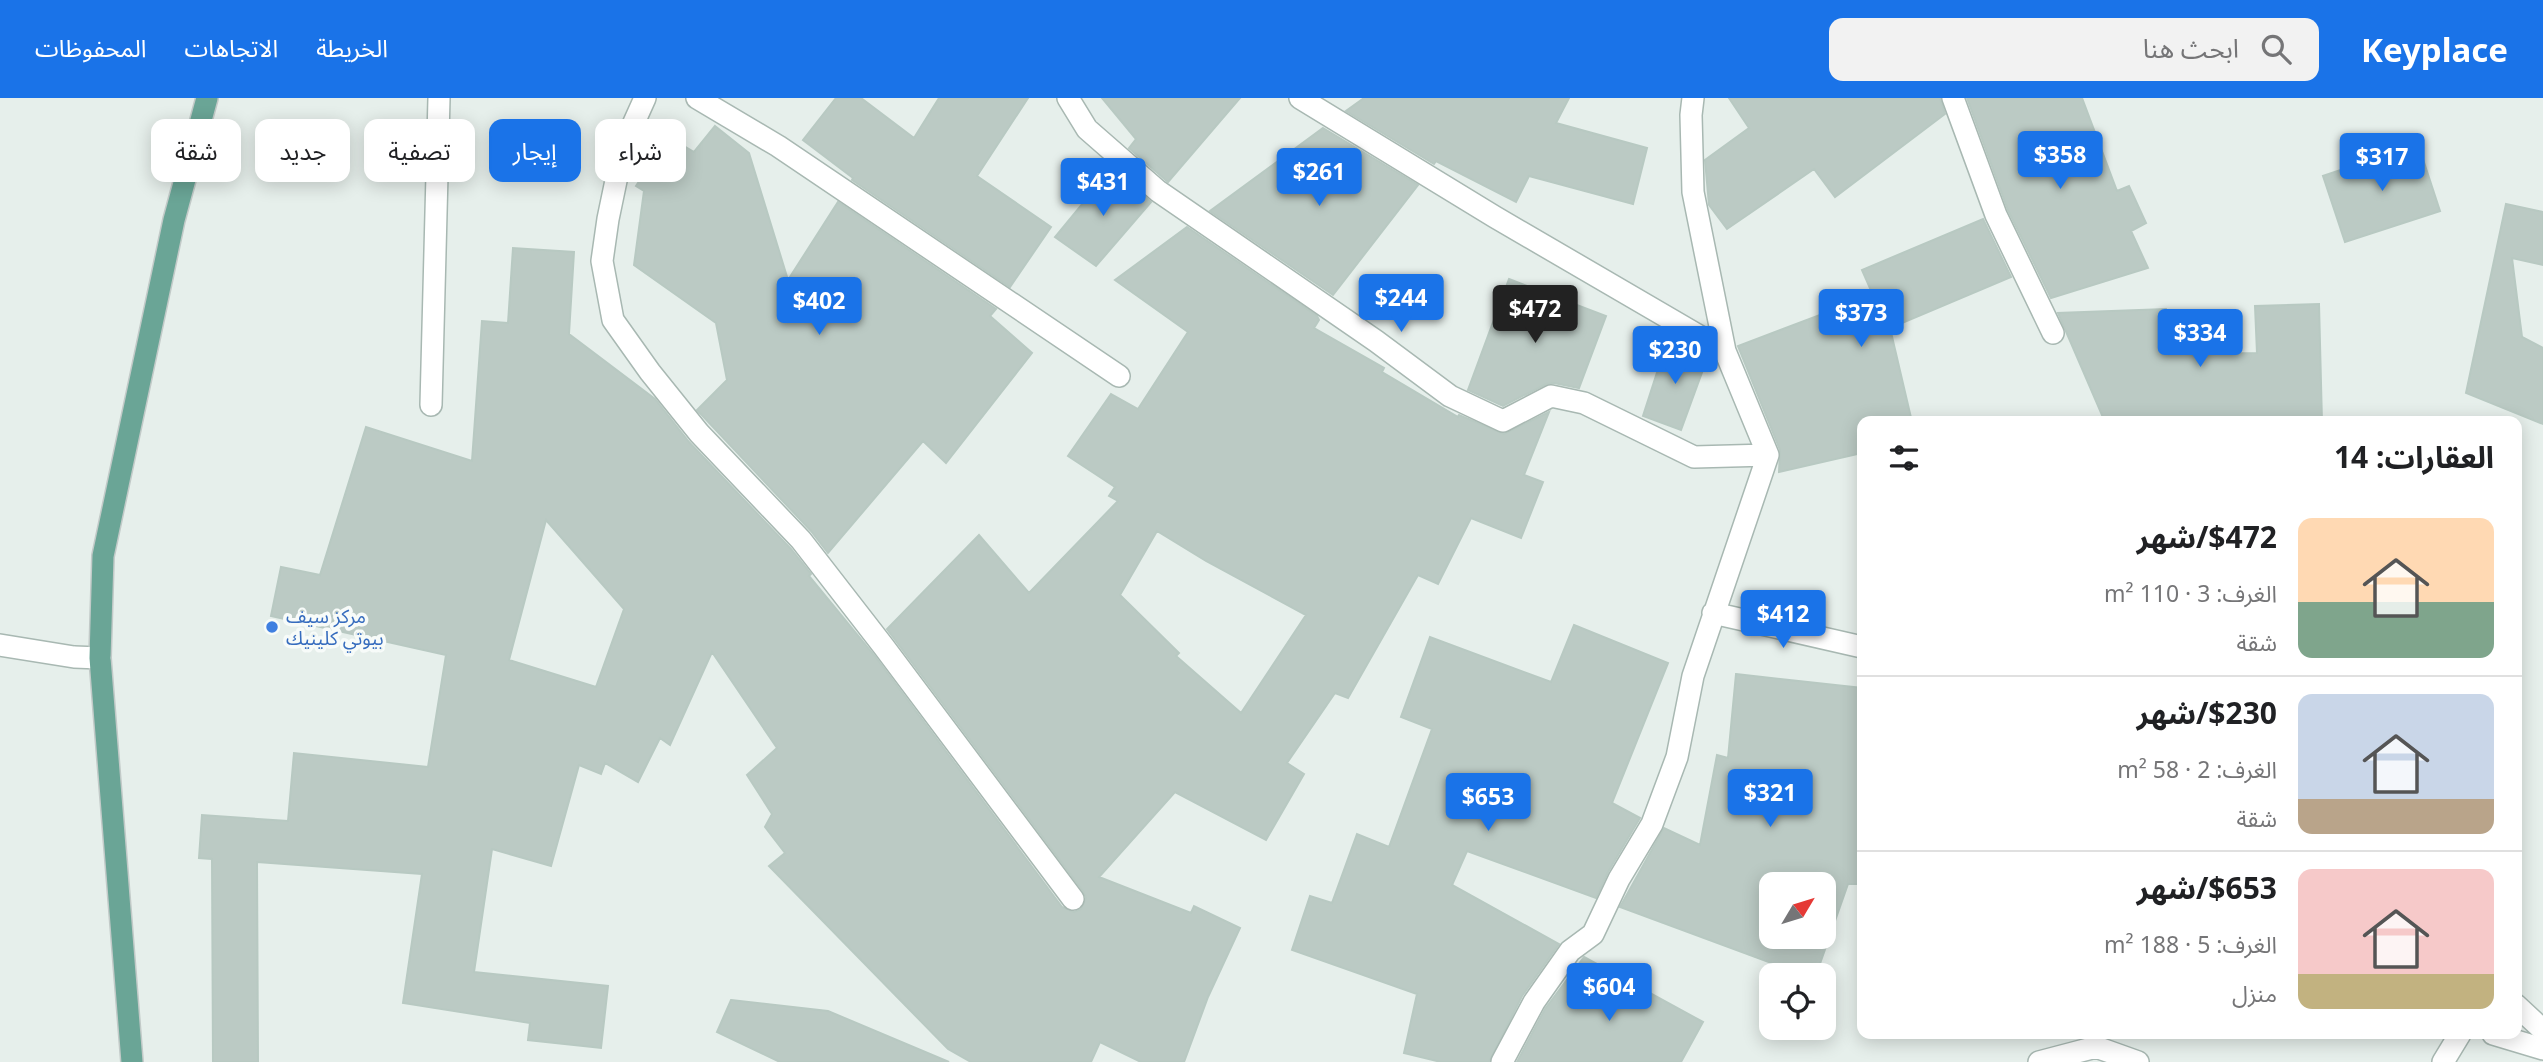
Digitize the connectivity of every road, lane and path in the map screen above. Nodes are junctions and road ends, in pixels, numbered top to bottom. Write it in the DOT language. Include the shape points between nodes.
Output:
graph roads {
  1 [pos="207,98"];
  2 [pos="439,98"];
  3 [pos="645,98"];
  4 [pos="697,98"];
  5 [pos="1068,98"];
  6 [pos="1300,98"];
  7 [pos="1693,98"];
  8 [pos="1953,98"];
  9 [pos="2053,333"];
  10 [pos="1725,351"];
  11 [pos="1119,376"];
  12 [pos="431,405"];
  13 [pos="1768,455"];
  14 [pos="1713,613"];
  15 [pos="0,645"];
  16 [pos="1857,646"];
  17 [pos="100,658"];
  18 [pos="1073,899"];
  19 [pos="2522,1011"];
  20 [pos="2543,1030"];
  21 [pos="2457,1039"];
  22 [pos="2510,1039"];
  23 [pos="2543,1049"];
  24 [pos="132,1062"];
  25 [pos="1502,1062"];
  26 [pos="2039,1062"];
  27 [pos="2138,1062"];
  28 [pos="2443,1062"];
  1 -- 17 [label="main road" via="174,220 103,556"];
  2 -- 12 [label="street"];
  3 -- 18 [label="street" via="623,147 602,261 614,320 699,433 801,540"];
  4 -- 11 [label="street" via="778,146"];
  5 -- 13 [label="street" via="1087,129 1158,191 1450,396 1503,421 1551,396 1584,404 1694,457"];
  6 -- 10 [label="street"];
  7 -- 10 [label="street" via="1693,192"];
  8 -- 9 [label="street" via="1997,215"];
  10 -- 13 [label="street"];
  13 -- 14 [label="street"];
  14 -- 16 [label="street"];
  14 -- 25 [label="street" via="1693,676 1676,757 1652,824 1593,934 1570,951 1534,1002"];
  15 -- 17 [label="street"];
  17 -- 24 [label="main road"];
  19 -- 20 [label="street"];
  21 -- 28 [label="street"];
  22 -- 23 [label="street"];
  26 -- 27 [label="street" via="2096,1047"];
}
